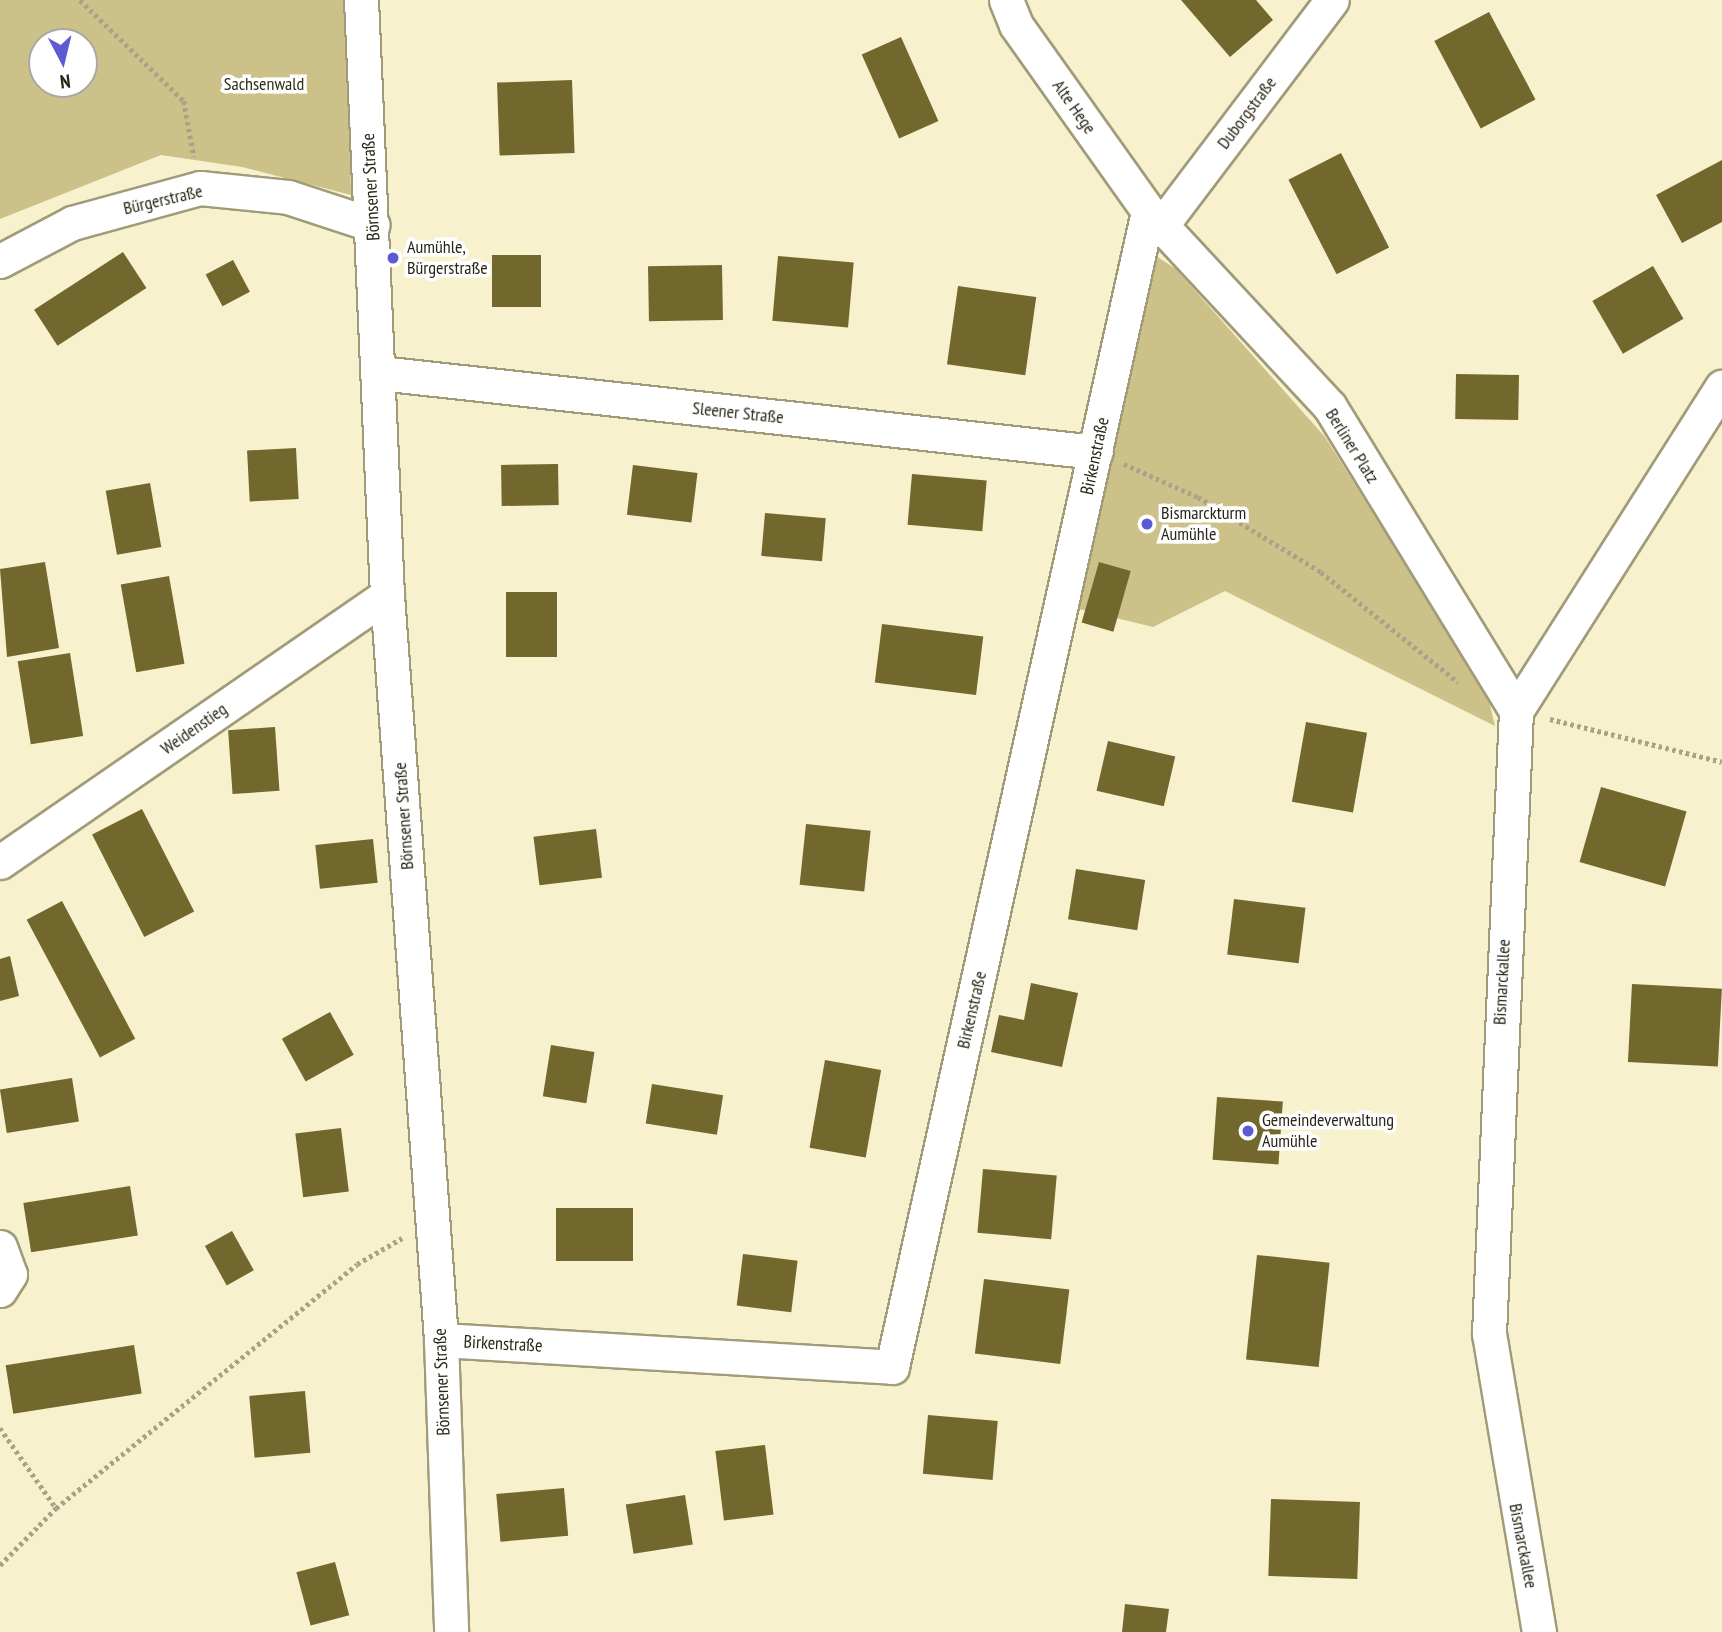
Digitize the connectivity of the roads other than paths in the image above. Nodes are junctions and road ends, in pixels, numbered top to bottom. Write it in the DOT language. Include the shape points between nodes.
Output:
graph roads {
  1 [pos="361,0"];
  2 [pos="1006,0"];
  3 [pos="1332,0"];
  4 [pos="1155,218"];
  5 [pos="373,225"];
  6 [pos="0,261"];
  7 [pos="380,373"];
  8 [pos="1722,387"];
  9 [pos="1096,453"];
  10 [pos="387,595"];
  11 [pos="1517,711"];
  12 [pos="0,862"];
  13 [pos="0,1247"];
  14 [pos="0,1290"];
  15 [pos="441,1340"];
  16 [pos="451,1632"];
  17 [pos="1539,1632"];
  1 -- 5 [label="street, Börnsener Straße"];
  2 -- 4 [label="street, Alte Hege" via="1016,25"];
  3 -- 4 [label="street, Duborgstraße"];
  4 -- 9 [label="street, Birkenstraße"];
  4 -- 11 [label="street, Berliner Platz" via="1329,407"];
  5 -- 6 [label="street, Bürgerstraße" via="288,197 200,188 72,223"];
  5 -- 7 [label="street, Börnsener Straße"];
  7 -- 9 [label="street, Sleener Straße"];
  7 -- 10 [label="street, Börnsener Straße"];
  8 -- 11 [label="street, Bismarckallee"];
  9 -- 15 [label="street, Birkenstraße" via="892,1367"];
  10 -- 12 [label="street, Weidenstieg"];
  10 -- 15 [label="street, Börnsener Straße"];
  11 -- 17 [label="street, Bismarckallee" via="1490,1196 1489,1334"];
  13 -- 14 [label="street" via="10,1274"];
  15 -- 16 [label="street, Börnsener Straße"];
}
